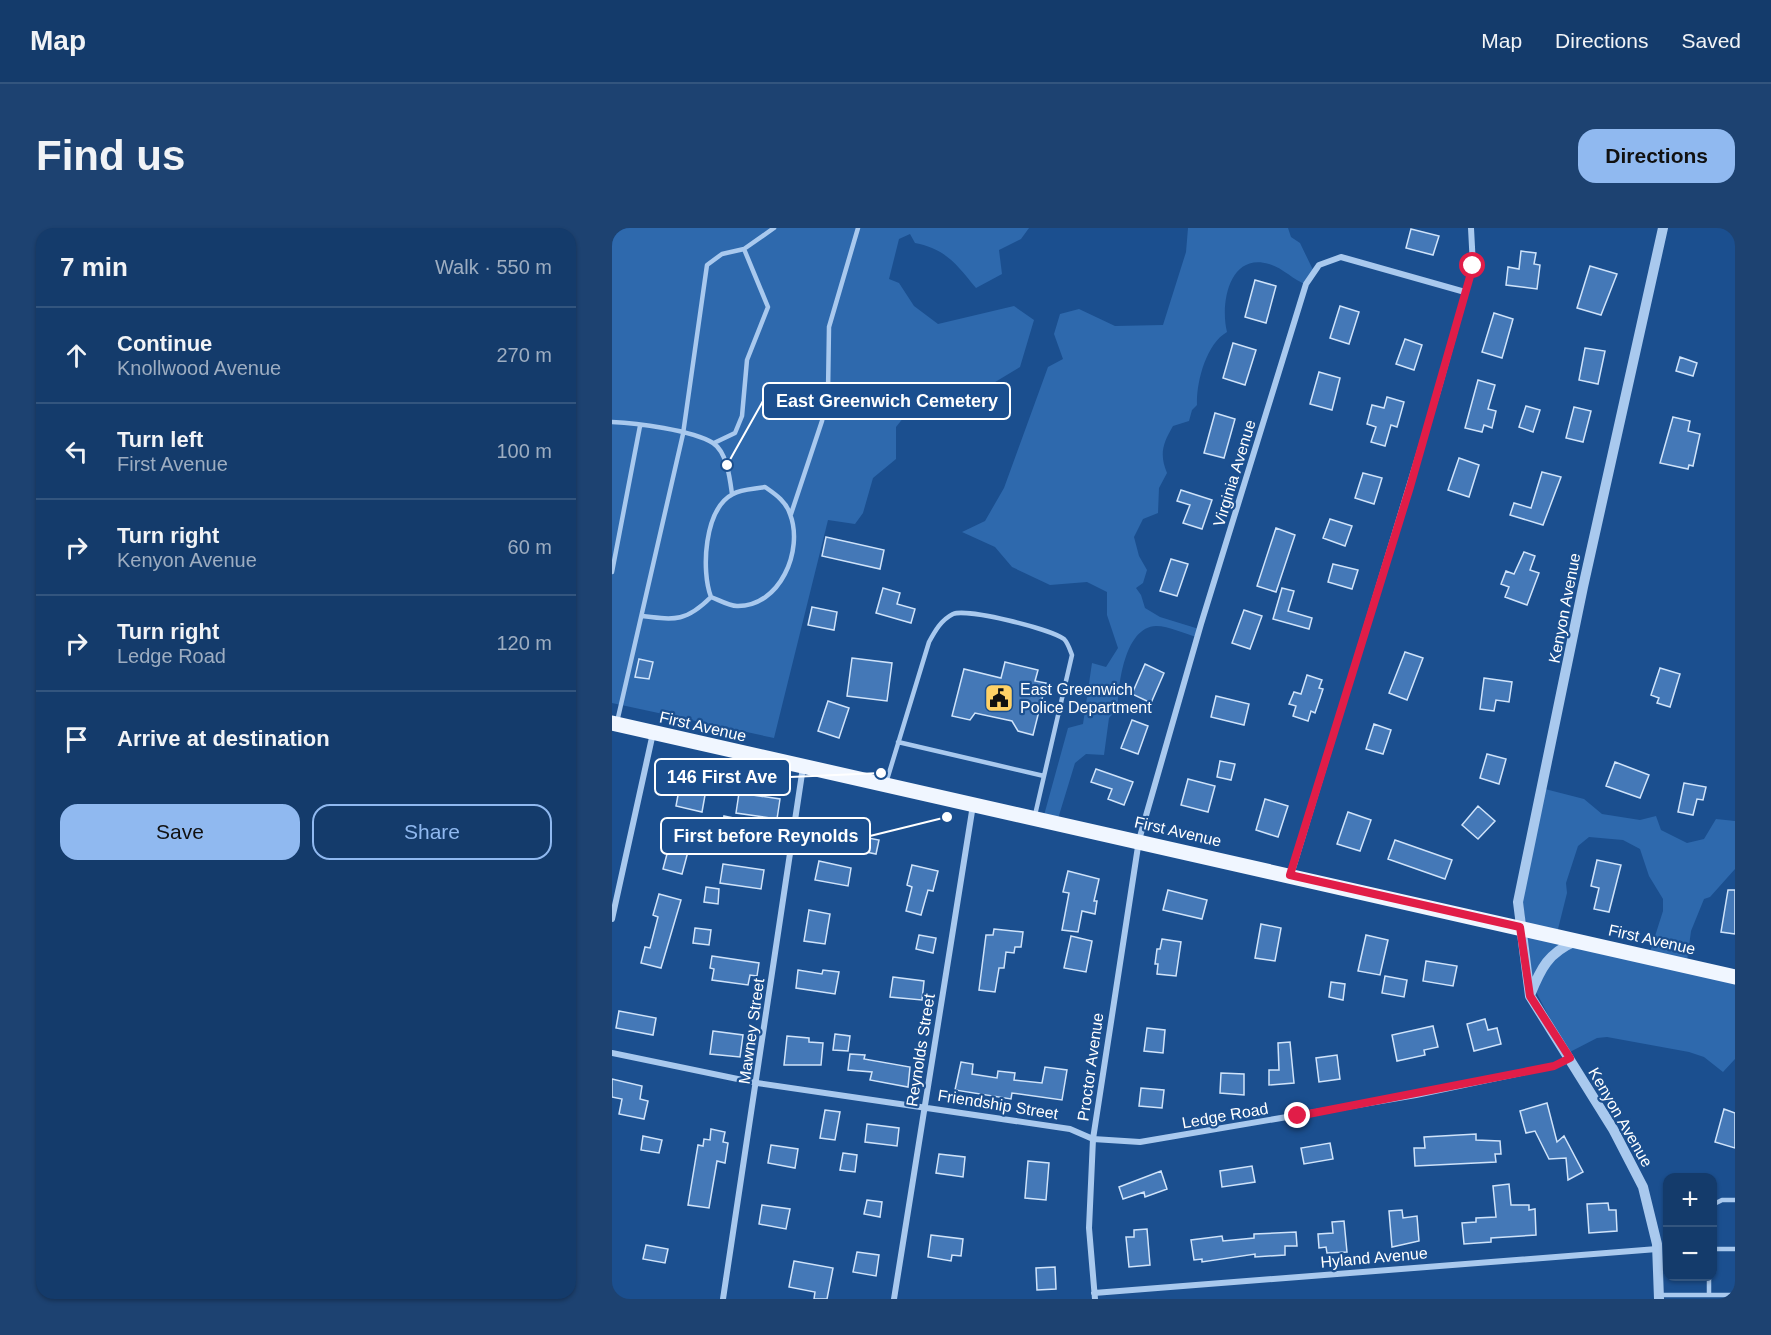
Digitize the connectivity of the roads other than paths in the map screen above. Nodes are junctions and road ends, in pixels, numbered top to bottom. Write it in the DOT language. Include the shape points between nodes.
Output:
graph roads {
  1 [pos="774,228"];
  2 [pos="858,228"];
  3 [pos="1471,228"];
  4 [pos="1663,228"];
  5 [pos="744,249"];
  6 [pos="1465,292"];
  7 [pos="612,422"];
  8 [pos="640,426"];
  9 [pos="684,434"];
  10 [pos="714,443"];
  11 [pos="732,494"];
  12 [pos="790,514"];
  13 [pos="612,572"];
  14 [pos="711,597"];
  15 [pos="642,616"];
  16 [pos="614,724"];
  17 [pos="653,733"];
  18 [pos="898,742"];
  19 [pos="803,767"];
  20 [pos="1044,776"];
  21 [pos="886,786"];
  22 [pos="973,805"];
  23 [pos="1034,818"];
  24 [pos="1138,840"];
  25 [pos="1290,875"];
  26 [pos="617,882"];
  27 [pos="612,914"];
  28 [pos="1520,927"];
  29 [pos="1579,940"];
  30 [pos="1735,977"];
  31 [pos="1530,996"];
  32 [pos="612,1053"];
  33 [pos="1570,1058"];
  34 [pos="757,1083"];
  35 [pos="925,1106"];
  36 [pos="1094,1140"];
  37 [pos="1735,1200"];
  38 [pos="1717,1203"];
  39 [pos="1662,1249"];
  40 [pos="1717,1249"];
  41 [pos="1735,1249"];
  42 [pos="1709,1281"];
  43 [pos="1709,1295"];
  44 [pos="1735,1295"];
  45 [pos="1094,1296"];
  46 [pos="1659,1297"];
  47 [pos="723,1299"];
  48 [pos="894,1299"];
  1 -- 5 [label="lane"];
  2 -- 12 [label="lane" via="829,327 828,393 822,421"];
  3 -- 6 [label="street" via="1473,266"];
  4 -- 28 [label="street, Kenyon Avenue" via="1590,552 1521,886"];
  5 -- 9 [label="lane" via="722,254 707,265"];
  5 -- 10 [label="lane" via="768,307 747,360 742,416 735,433"];
  6 -- 24 [label="street, Virginia Avenue" via="1341,257 1325,261 1313,271 1200,624"];
  6 -- 25 [label="street"];
  7 -- 8 [label="lane"];
  8 -- 9 [label="lane"];
  8 -- 13 [label="lane"];
  9 -- 10 [label="lane"];
  9 -- 15 [label="lane"];
  10 -- 11 [label="lane" via="724,457"];
  11 -- 12 [label="lane" via="765,487 780,497"];
  11 -- 14 [label="lane" via="710,527 704,565"];
  12 -- 14 [label="lane" via="794,542 786,571 772,594 755,603 736,606"];
  14 -- 15 [label="lane" via="685,618"];
  15 -- 16 [label="lane"];
  16 -- 17 [label="main road, First Avenue"];
  17 -- 19 [label="main road, First Avenue"];
  17 -- 26 [label="street"];
  18 -- 20 [label="lane"];
  18 -- 20 [label="lane" via="929,642 939,624 954,614 970,614 1051,631 1066,640 1072,655"];
  18 -- 21 [label="lane"];
  19 -- 21 [label="main road, First Avenue"];
  19 -- 34 [label="street, Mawney Street"];
  20 -- 23 [label="lane"];
  21 -- 22 [label="main road, First Avenue"];
  22 -- 23 [label="main road, First Avenue"];
  22 -- 35 [label="street, Reynolds Street"];
  23 -- 24 [label="main road, First Avenue"];
  24 -- 25 [label="main road, First Avenue"];
  24 -- 36 [label="street, Proctor Avenue"];
  25 -- 28 [label="main road, First Avenue"];
  26 -- 27 [label="street"];
  28 -- 29 [label="main road, First Avenue"];
  28 -- 31 [label="street, Kenyon Avenue"];
  29 -- 30 [label="main road, First Avenue"];
  29 -- 31 [label="street" via="1562,947 1542,966"];
  31 -- 33 [label="street, Kenyon Avenue"];
  32 -- 34 [label="street, Friendship Street"];
  33 -- 36 [label="street, Ledge Road" via="1554,1066 1298,1116 1140,1142"];
  33 -- 39 [label="street, Kenyon Avenue" via="1643,1186"];
  34 -- 35 [label="street, Friendship Street"];
  34 -- 47 [label="street, Mawney Street"];
  35 -- 36 [label="street, Friendship Street" via="1070,1129"];
  35 -- 48 [label="street, Reynolds Street"];
  36 -- 45 [label="street, Proctor Avenue" via="1089,1228"];
  37 -- 38 [label="lane"];
  39 -- 45 [label="street, Hyland Avenue"];
  39 -- 46 [label="street, Kenyon Avenue"];
  40 -- 41 [label="lane"];
  42 -- 43 [label="lane"];
  43 -- 44 [label="lane"];
  43 -- 46 [label="lane"];
}
